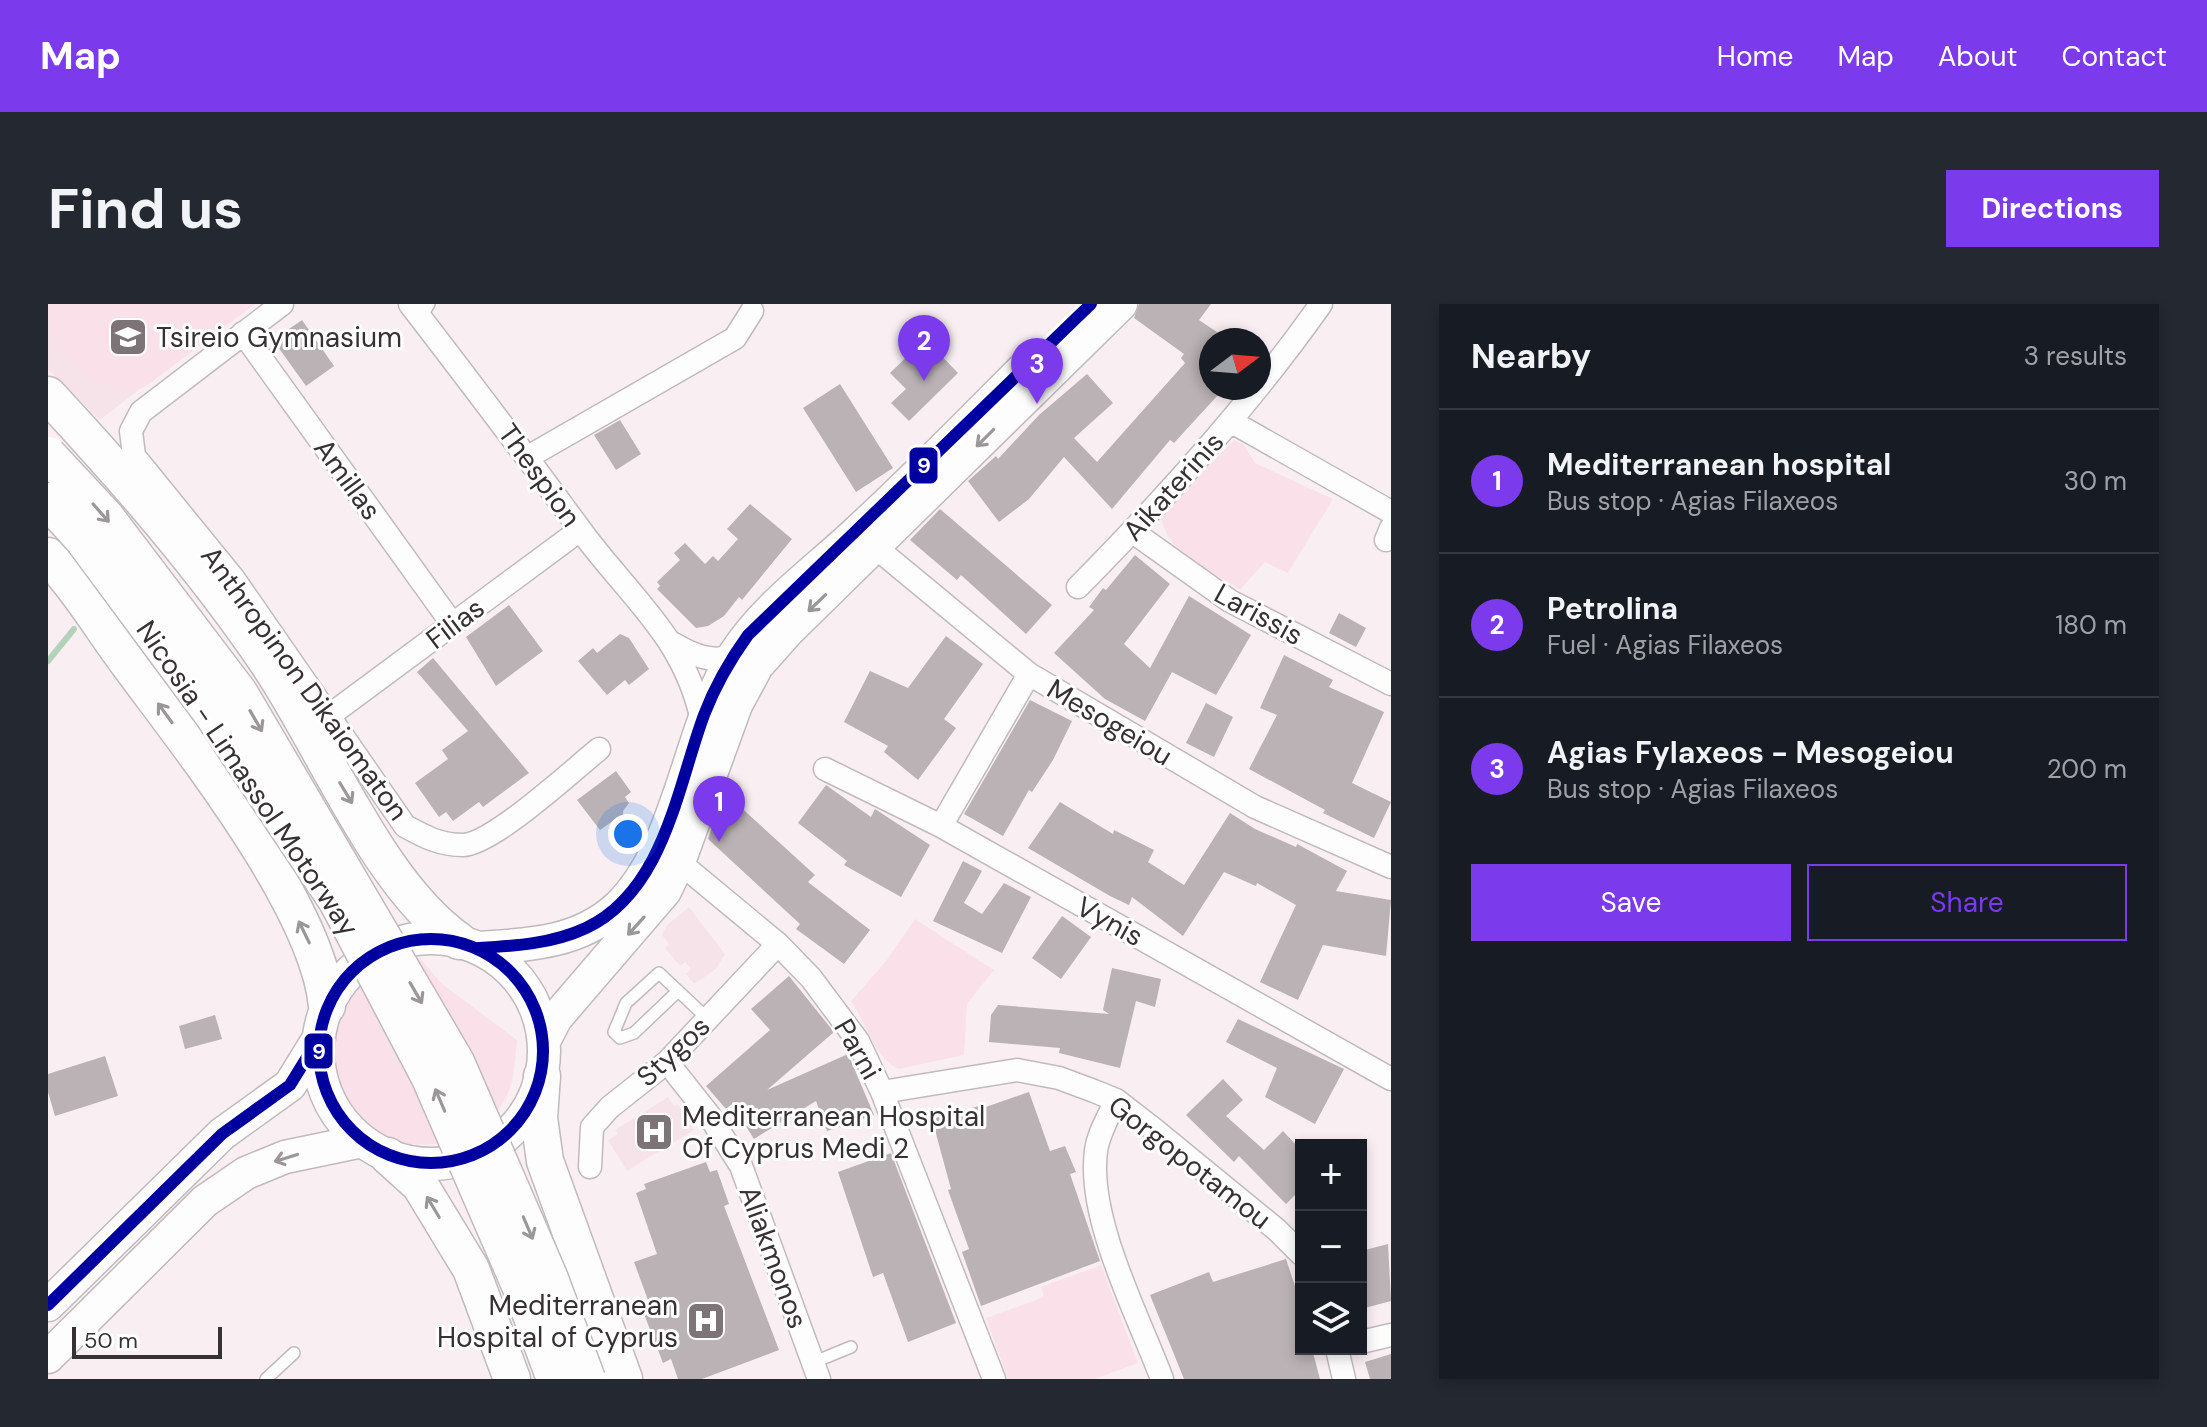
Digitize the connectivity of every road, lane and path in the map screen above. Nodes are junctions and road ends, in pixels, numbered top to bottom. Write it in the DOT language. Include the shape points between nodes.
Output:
graph roads {
  1 [pos="282,304"];
  2 [pos="1091,304"];
  3 [pos="1121,304"];
  4 [pos="1321,304"];
  5 [pos="420,309"];
  6 [pos="752,311"];
  7 [pos="243,333"];
  8 [pos="48,395"];
  9 [pos="1232,422"];
  10 [pos="48,455"];
  11 [pos="528,457"];
  12 [pos="48,501"];
  13 [pos="1391,512"];
  14 [pos="580,530"];
  15 [pos="1133,532"];
  16 [pos="866,541"];
  17 [pos="48,556"];
  18 [pos="1078,587"];
  19 [pos="453,625"];
  20 [pos="674,644"];
  21 [pos="735,654"];
  22 [pos="1029,674"];
  23 [pos="1391,684"];
  24 [pos="330,715"];
  25 [pos="702,721"];
  26 [pos="599,749"];
  27 [pos="825,769"];
  28 [pos="941,826"];
  29 [pos="679,862"];
  30 [pos="1391,867"];
  31 [pos="468,944"];
  32 [pos="778,944"];
  33 [pos="677,992"];
  34 [pos="708,1019"];
  35 [pos="323,1022"];
  36 [pos="544,1041"];
  37 [pos="667,1062"];
  38 [pos="542,1076"];
  39 [pos="1391,1079"];
  40 [pos="882,1092"];
  41 [pos="1116,1100"];
  42 [pos="375,1149"];
  43 [pos="590,1167"];
  44 [pos="1295,1248"];
  45 [pos="583,1267"];
  46 [pos="48,1305"];
  47 [pos="1391,1335"];
  48 [pos="1367,1341"];
  49 [pos="851,1347"];
  50 [pos="294,1353"];
  51 [pos="1338,1355"];
  52 [pos="48,1357"];
  53 [pos="816,1371"];
  54 [pos="266,1379"];
  55 [pos="512,1379"];
  56 [pos="555,1379"];
  57 [pos="587,1379"];
  58 [pos="624,1379"];
  59 [pos="638,1379"];
  60 [pos="994,1379"];
  61 [pos="1162,1379"];
  62 [pos="1344,1379"];
  1 -- 7 [label="street"];
  2 -- 16 [label="main road"];
  3 -- 16 [label="main road, one-way"];
  4 -- 9 [label="street, Aikaterinis"];
  5 -- 11 [label="street, Thespion"];
  6 -- 11 [label="street" via="735,338"];
  7 -- 19 [label="street, Amillas"];
  7 -- 24 [label="street, Anthropinon Dikaiomaton" via="141,412 131,431 134,456 234,579"];
  8 -- 31 [label="highway, one-way" via="130,484 259,650 421,910"];
  9 -- 13 [label="street"];
  9 -- 15 [label="street, Aikaterinis"];
  10 -- 57 [label="highway, Nicosia - Limassol Motorway, one-way, bridge" via="105,516 240,694 456,1062"];
  11 -- 14 [label="street, Thespion"];
  56 -- 12 [label="highway, Nicosia - Limassol Motorway, one-way, bridge" via="430,1078 337,901 213,715 82,538"];
  14 -- 19 [label="street, Filias"];
  14 -- 20 [label="street, Thespion"];
  15 -- 18 [label="street, Aikaterinis"];
  15 -- 23 [label="street, Larissis" via="1230,601"];
  16 -- 21 [label="main road" via="781,601"];
  16 -- 22 [label="street, Mesogeiou"];
  16 -- 29 [label="main road, one-way" via="757,666 736,705"];
  35 -- 17 [label="highway, one-way" via="325,985 309,940 271,868 180,733"];
  19 -- 24 [label="street, Filias"];
  20 -- 21 [label="street, Thespion" via="708,658"];
  20 -- 25 [label="street, Thespion"];
  21 -- 25 [label="main road"];
  22 -- 28 [label="street"];
  22 -- 30 [label="street, Mesogeiou" via="1255,807"];
  24 -- 26 [label="street, Anthropinon Dikaiomaton" via="405,826 433,842 466,845 493,834"];
  25 -- 31 [label="main road" via="685,778 647,868 619,905 587,929 543,944"];
  27 -- 28 [label="street, Vynis"];
  28 -- 39 [label="street, Vynis"];
  29 -- 32 [label="street, Parni"];
  29 -- 36 [label="main road, one-way" via="665,891 556,1018"];
  31 -- 35 [label="main road" via="425,938 391,945 364,959 343,980"];
  31 -- 36 [label="main road" via="511,970 534,1003"];
  32 -- 34 [label="street, Stygos"];
  32 -- 40 [label="street, Parni" via="851,1030"];
  33 -- 33 [label="lane" via="659,973 652,976 626,1003 614,1032 620,1038 634,1033"];
  33 -- 34 [label="lane"];
  34 -- 37 [label="street, Stygos"];
  35 -- 42 [label="main road" via="319,1067 327,1095 342,1121"];
  35 -- 46 [label="main road" via="290,1085 222,1134"];
  36 -- 38 [label="main road"];
  37 -- 43 [label="street, Stygos" via="592,1127"];
  37 -- 53 [label="street, Aliakmonos" via="741,1166"];
  38 -- 42 [label="main road" via="527,1112 501,1141 467,1159 429,1165"];
  38 -- 45 [label="highway" via="539,1118 545,1161"];
  40 -- 41 [label="street, Gorgopotamou" via="1017,1070 1059,1078"];
  40 -- 60 [label="street, Parni"];
  41 -- 44 [label="street, Gorgopotamou"];
  41 -- 61 [label="street" via="1096,1148 1099,1214"];
  42 -- 52 [label="main road, one-way" via="285,1157 246,1173 205,1201"];
  55 -- 42 [label="highway, one-way" via="471,1269 420,1185"];
  45 -- 58 [label="highway"];
  45 -- 59 [label="street"];
  47 -- 48 [label="street"];
  49 -- 53 [label="lane"];
  50 -- 54 [label="lane"];
  51 -- 62 [label="street"];
}
